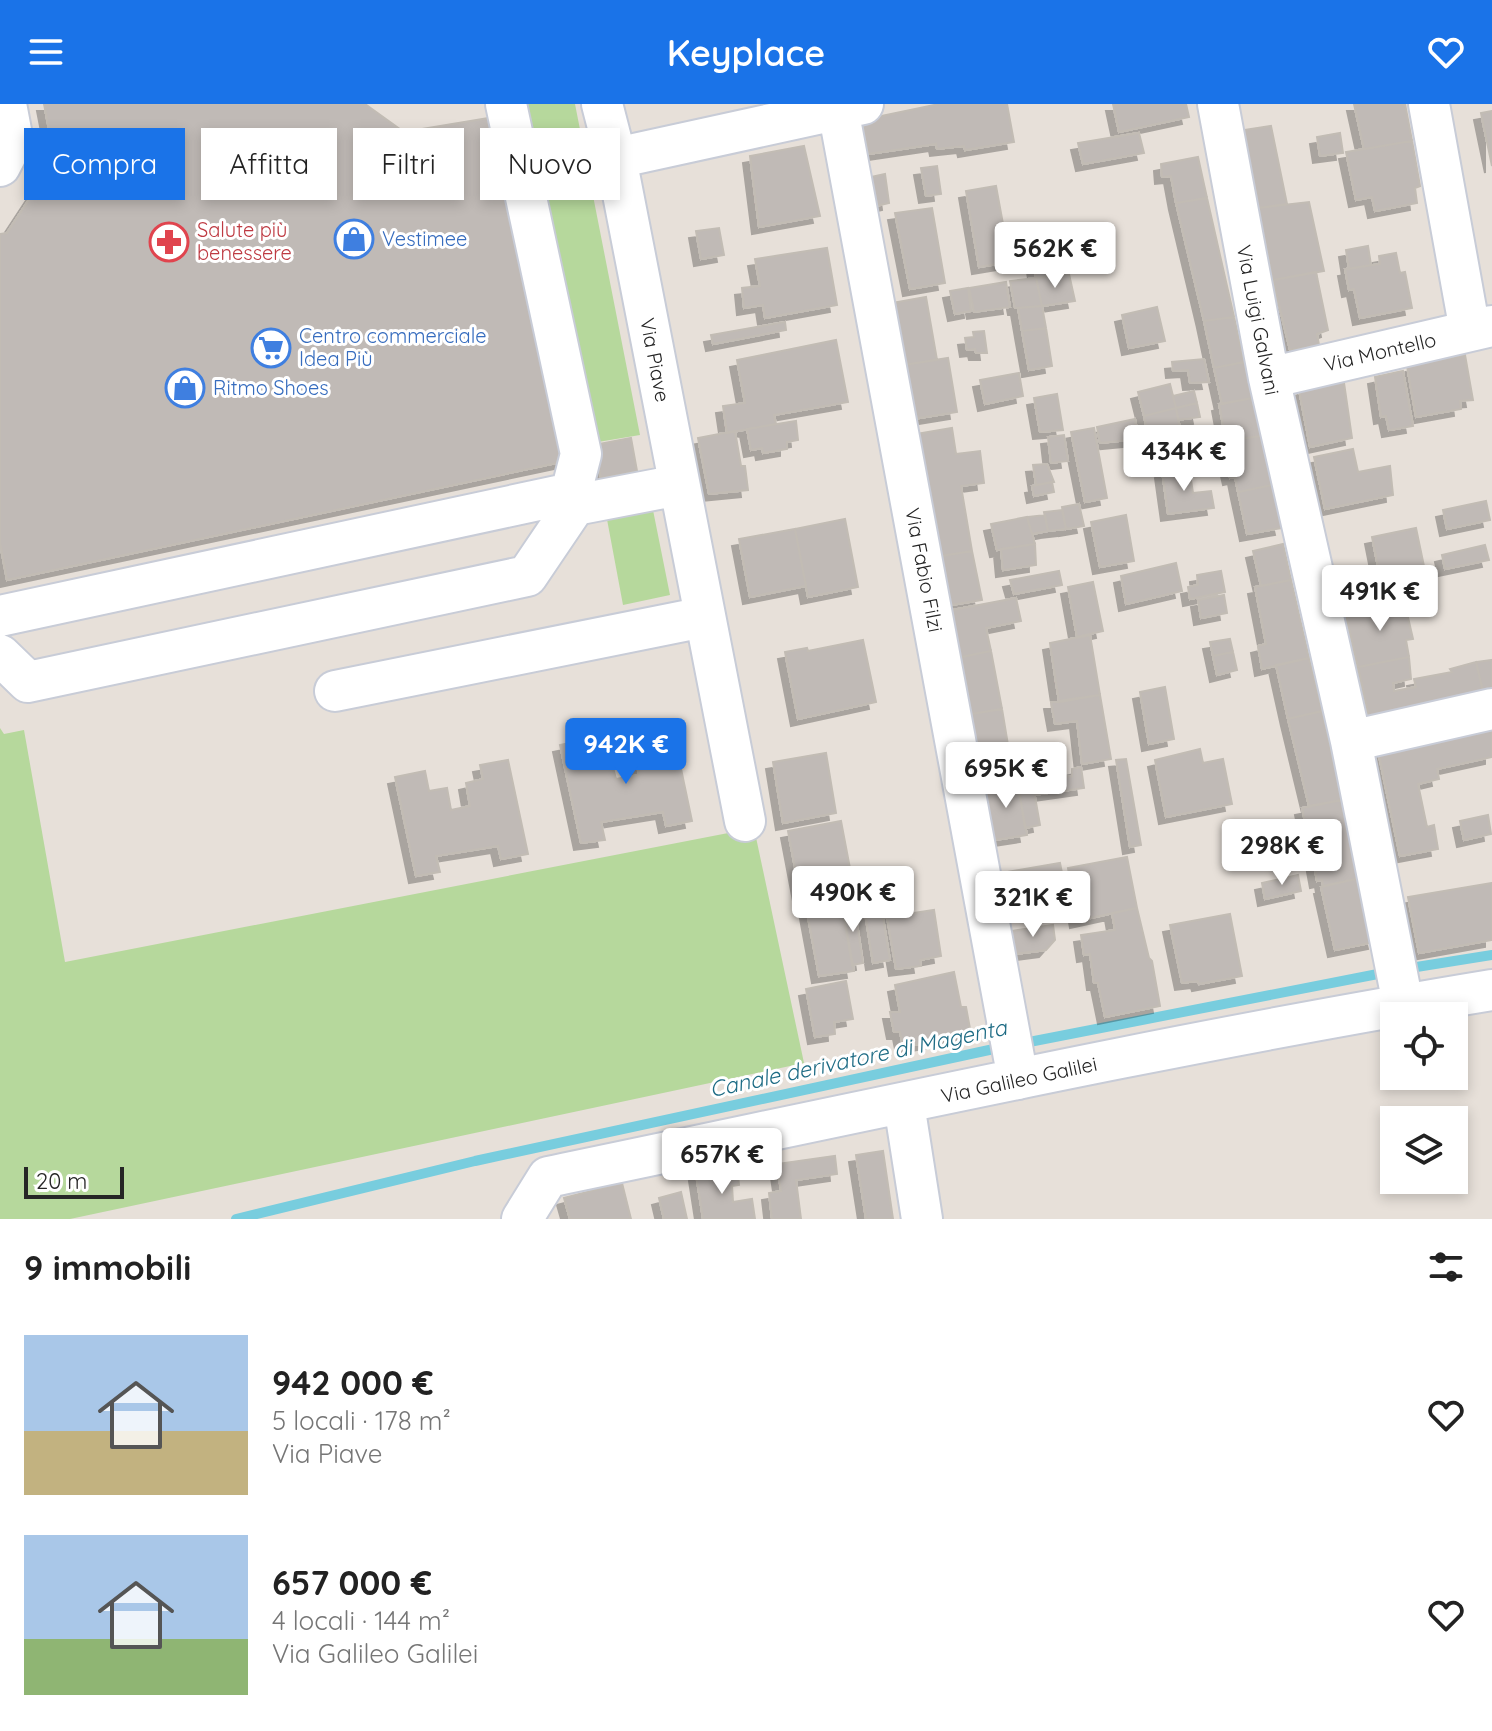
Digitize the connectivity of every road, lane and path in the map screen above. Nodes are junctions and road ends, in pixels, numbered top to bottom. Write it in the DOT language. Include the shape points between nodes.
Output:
graph roads {
  1 [pos="6,104"];
  2 [pos="506,104"];
  3 [pos="602,104"];
  4 [pos="1218,104"];
  5 [pos="1429,104"];
  6 [pos="850,107"];
  7 [pos="608,128"];
  8 [pos="620,157"];
  9 [pos="0,166"];
  10 [pos="620,179"];
  11 [pos="1481,328"];
  12 [pos="1269,378"];
  13 [pos="679,485"];
  14 [pos="573,499"];
  15 [pos="0,616"];
  16 [pos="704,617"];
  17 [pos="0,655"];
  18 [pos="335,691"];
  19 [pos="1492,709"];
  20 [pos="1351,741"];
  21 [pos="745,821"];
  22 [pos="1399,982"];
  23 [pos="1492,990"];
  24 [pos="1015,1058"];
  25 [pos="904,1104"];
  26 [pos="522,1219"];
  27 [pos="922,1219"];
  1 -- 9 [label="street" via="13,141"];
  2 -- 14 [label="street" via="581,454"];
  3 -- 7 [label="street, Via Piave"];
  4 -- 12 [label="street, Via Luigi Galvani"];
  5 -- 11 [label="street"];
  6 -- 8 [label="street"];
  6 -- 24 [label="street, Via Fabio Filzi"];
  10 -- 13 [label="street, Via Piave"];
  11 -- 12 [label="street, Via Montello"];
  12 -- 20 [label="street, Via Luigi Galvani"];
  13 -- 14 [label="street"];
  13 -- 16 [label="street, Via Piave"];
  14 -- 15 [label="street"];
  14 -- 17 [label="street" via="527,576 28,682"];
  16 -- 18 [label="street"];
  16 -- 21 [label="street, Via Piave"];
  19 -- 20 [label="street"];
  20 -- 22 [label="street, Via Luigi Galvani"];
  22 -- 23 [label="street, Via Galileo Galilei"];
  22 -- 24 [label="street, Via Galileo Galilei"];
  24 -- 25 [label="street, Via Galileo Galilei"];
  25 -- 26 [label="street, Via Galileo Galilei" via="548,1177"];
  25 -- 27 [label="street"];
}
